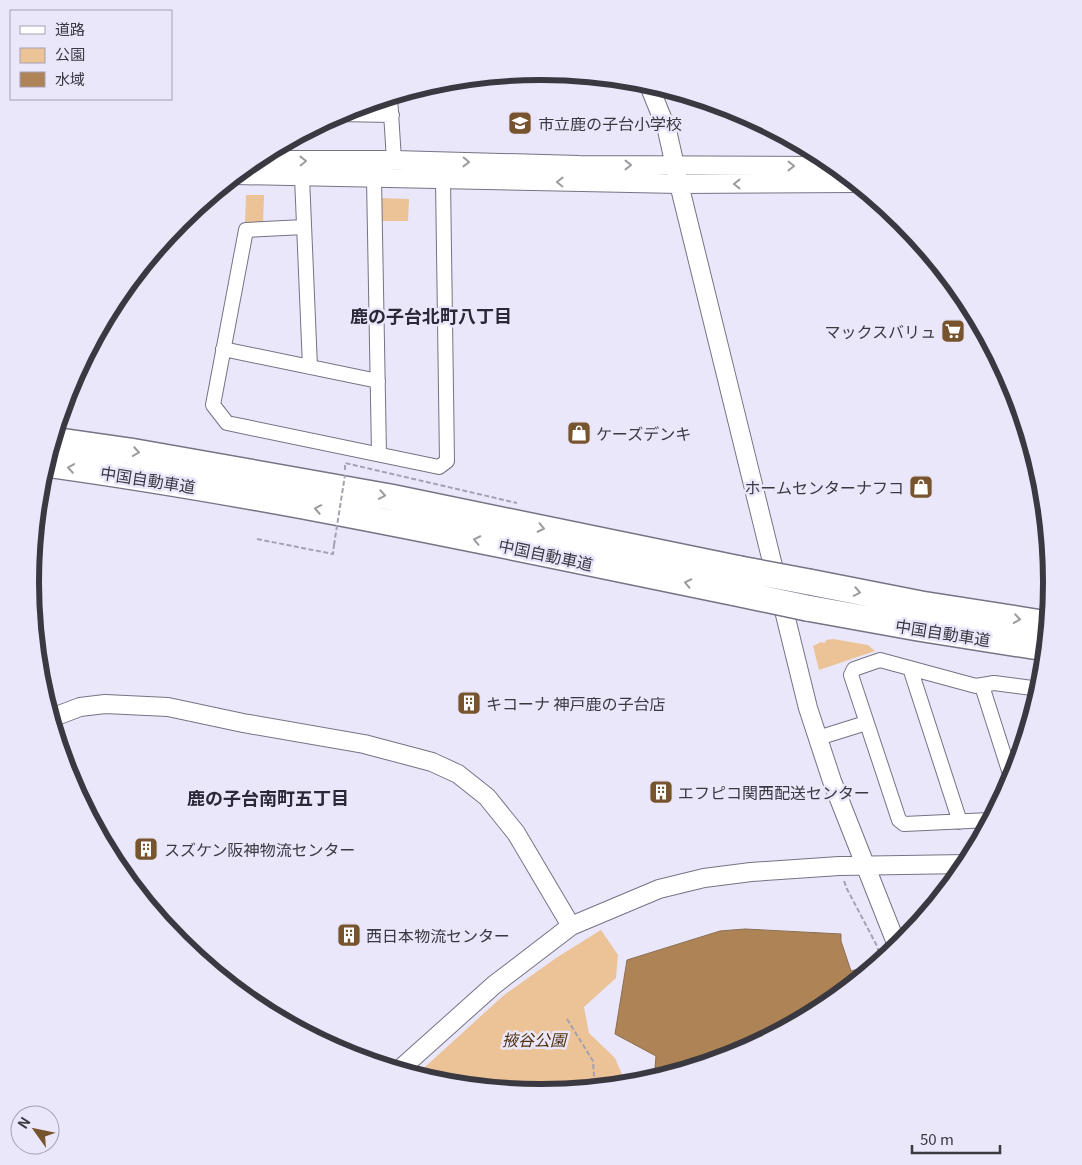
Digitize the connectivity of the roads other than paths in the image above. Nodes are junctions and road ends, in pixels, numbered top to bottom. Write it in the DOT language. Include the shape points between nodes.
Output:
graph roads {
  1 [pos="652,93"];
  2 [pos="391,104"];
  3 [pos="360,114"];
  4 [pos="392,114"];
  5 [pos="270,160"];
  6 [pos="394,160"];
  7 [pos="675,166"];
  8 [pos="821,166"];
  9 [pos="247,175"];
  10 [pos="302,177"];
  11 [pos="374,178"];
  12 [pos="443,180"];
  13 [pos="846,183"];
  14 [pos="679,184"];
  15 [pos="304,227"];
  16 [pos="223,349"];
  17 [pos="310,367"];
  18 [pos="378,381"];
  19 [pos="59,441"];
  20 [pos="379,454"];
  21 [pos="53,465"];
  22 [pos="1041,623"];
  23 [pos="1039,647"];
  24 [pos="910,668"];
  25 [pos="982,686"];
  26 [pos="1032,688"];
  27 [pos="57,716"];
  28 [pos="866,722"];
  29 [pos="818,738"];
  30 [pos="1008,767"];
  31 [pos="983,820"];
  32 [pos="960,822"];
  33 [pos="957,864"];
  34 [pos="866,866"];
  35 [pos="571,926"];
  36 [pos="895,939"];
  37 [pos="404,1066"];
  1 -- 7 [label="street" via="667,130"];
  2 -- 4 [label="street"];
  3 -- 4 [label="street"];
  4 -- 6 [label="street"];
  5 -- 6 [label="street, one-way"];
  6 -- 7 [label="street, one-way"];
  7 -- 8 [label="street, one-way"];
  7 -- 14 [label="street"];
  9 -- 10 [label="street"];
  10 -- 11 [label="street"];
  10 -- 15 [label="street"];
  11 -- 12 [label="street"];
  11 -- 18 [label="street"];
  14 -- 12 [label="street, one-way"];
  12 -- 20 [label="street" via="448,460 439,467"];
  13 -- 14 [label="street, one-way"];
  14 -- 29 [label="street"];
  15 -- 16 [label="street" via="246,230"];
  15 -- 17 [label="street"];
  16 -- 17 [label="street"];
  16 -- 20 [label="street" via="213,405 227,423"];
  17 -- 18 [label="street"];
  18 -- 20 [label="street"];
  19 -- 22 [label="highway, 中国自動車道, one-way, bridge" via="390,497 740,569 921,604"];
  23 -- 21 [label="highway, 中国自動車道, one-way, bridge" via="807,608 261,498"];
  24 -- 25 [label="street"];
  24 -- 28 [label="street" via="880,660 854,669 851,676"];
  24 -- 32 [label="street"];
  25 -- 26 [label="street" via="994,683"];
  25 -- 30 [label="street"];
  27 -- 35 [label="street" via="80,707 106,704 168,707 364,744 432,762 458,774 487,797 516,833"];
  28 -- 29 [label="street"];
  28 -- 32 [label="street" via="899,820 904,824"];
  29 -- 34 [label="street"];
  31 -- 32 [label="street"];
  33 -- 34 [label="street"];
  34 -- 35 [label="street" via="751,872 704,878 659,889"];
  34 -- 36 [label="street"];
  35 -- 37 [label="street" via="494,986"];
}
